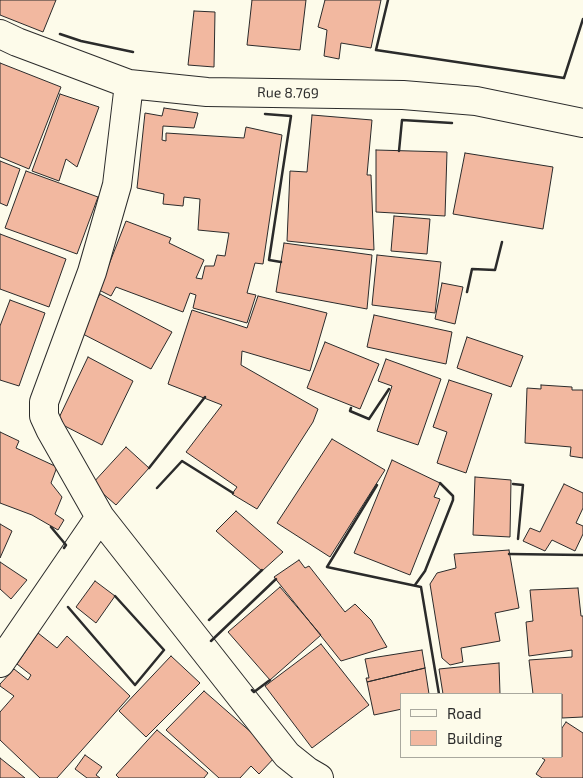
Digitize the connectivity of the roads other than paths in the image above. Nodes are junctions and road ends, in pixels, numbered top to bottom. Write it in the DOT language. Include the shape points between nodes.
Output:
graph roads {
  1 [pos="0,34"];
  2 [pos="130,84"];
  3 [pos="583,124"];
  4 [pos="100,517"];
  5 [pos="0,663"];
  6 [pos="319,778"];
  1 -- 2 [label="street, Rue 8.769"];
  2 -- 3 [label="street, Rue 8.769" via="206,92 403,95 476,101"];
  2 -- 4 [label="street" via="117,185 105,233 44,402 44,416 50,429"];
  4 -- 5 [label="street"];
  4 -- 6 [label="street" via="286,755"];
}
